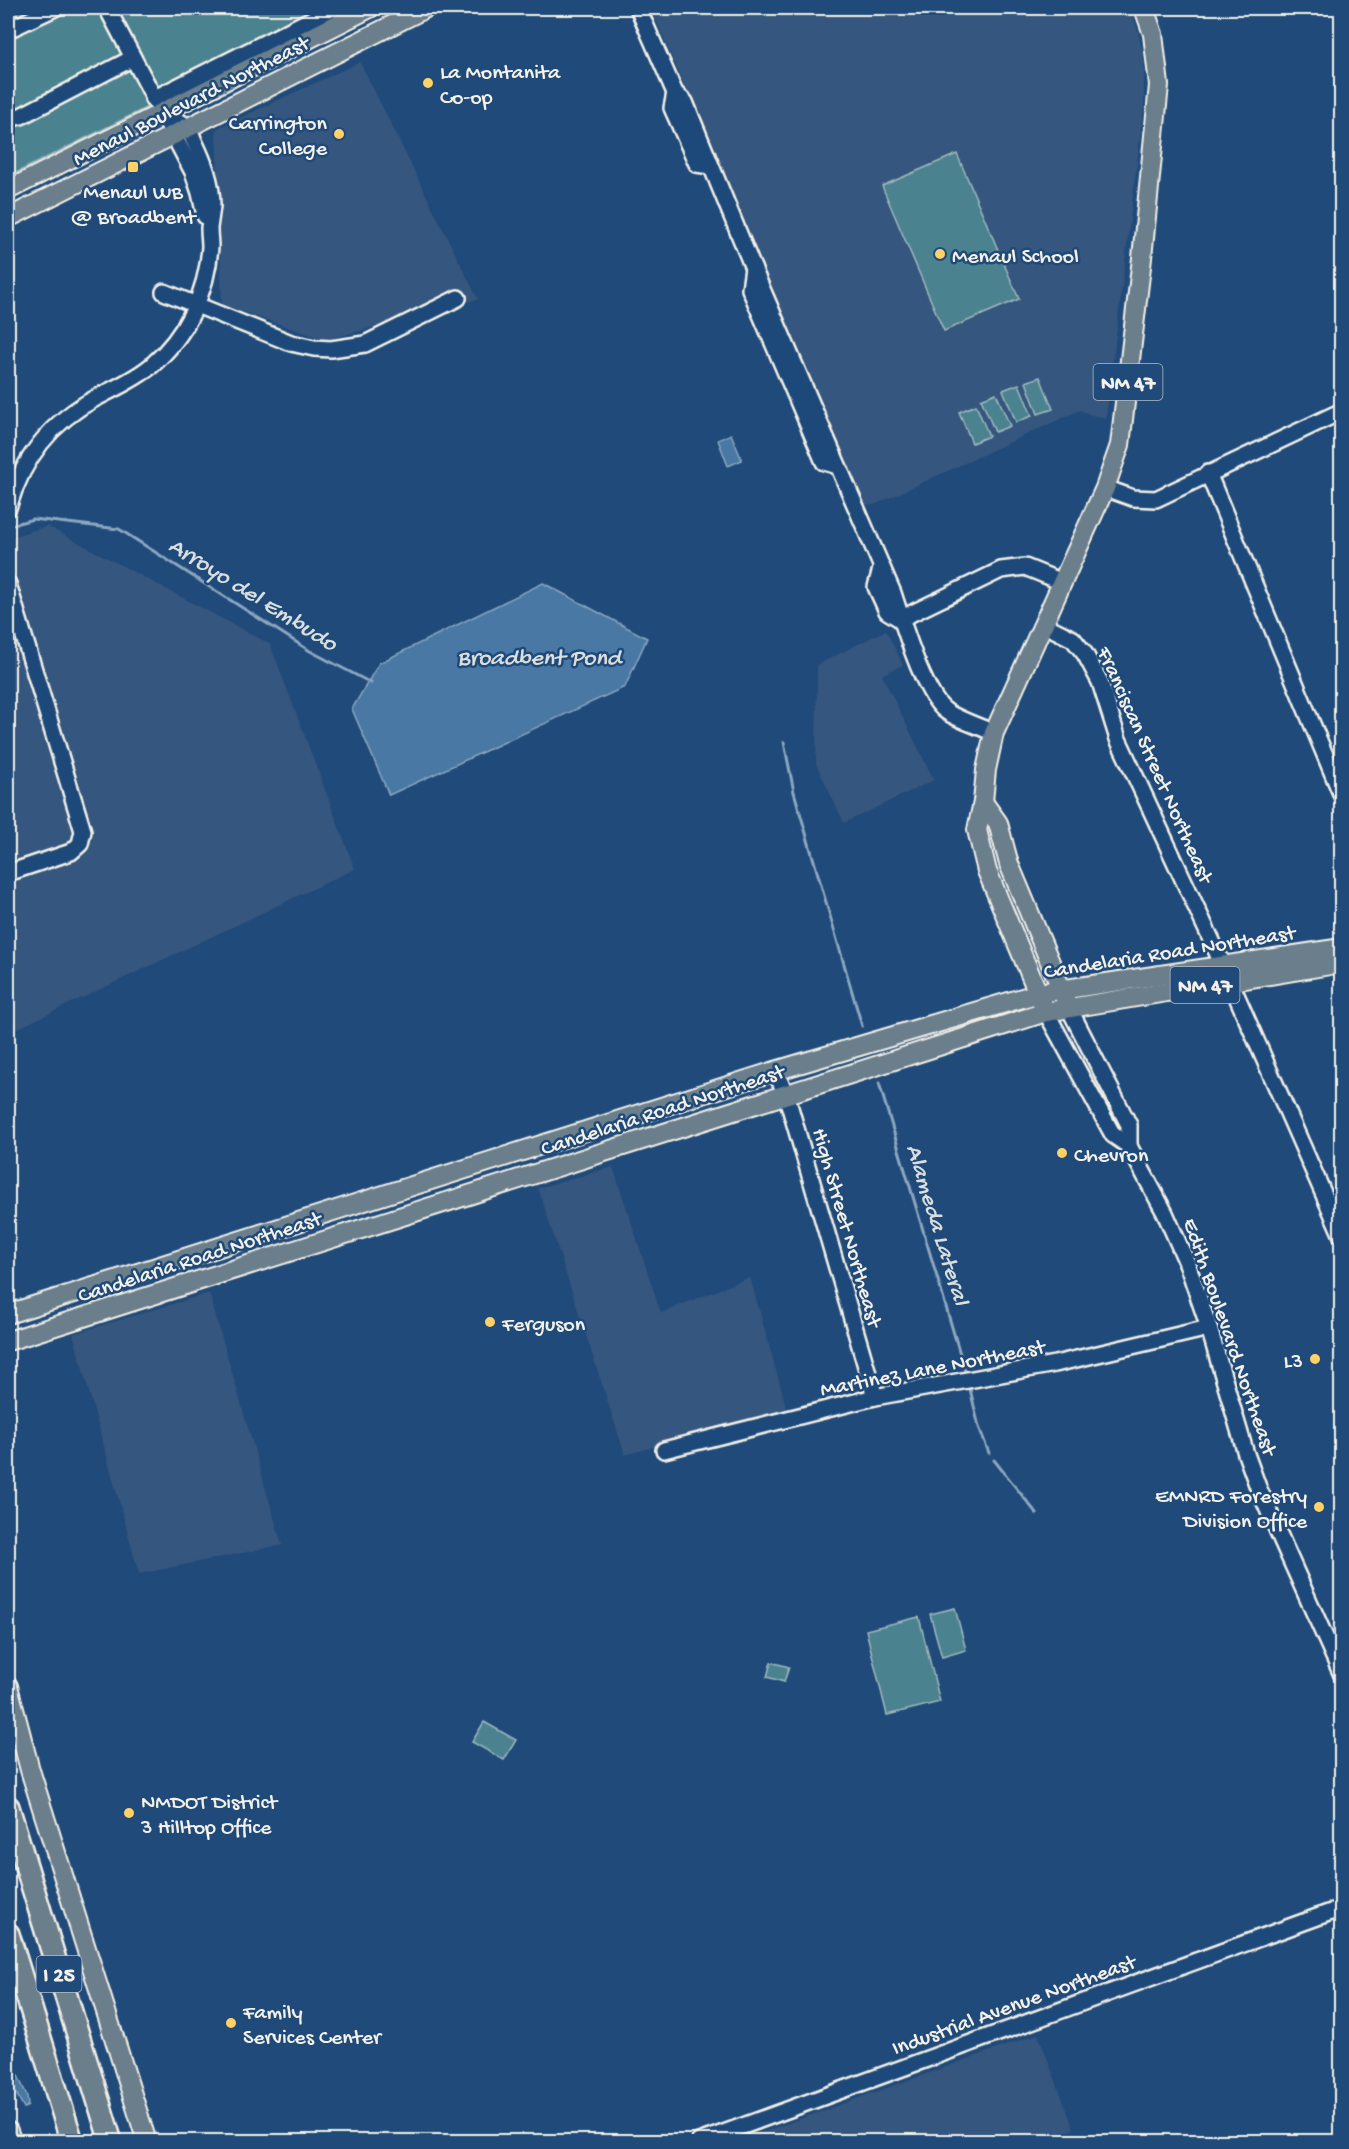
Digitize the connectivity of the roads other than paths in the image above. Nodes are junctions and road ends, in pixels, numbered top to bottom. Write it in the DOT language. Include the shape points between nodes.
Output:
graph roads {
  1 [pos="54,8"];
  2 [pos="107,8"];
  3 [pos="334,8"];
  4 [pos="370,8"];
  5 [pos="426,8"];
  6 [pos="638,8"];
  7 [pos="1144,8"];
  8 [pos="8,30"];
  9 [pos="133,58"];
  10 [pos="157,105"];
  11 [pos="10,117"];
  12 [pos="181,131"];
  13 [pos="8,190"];
  14 [pos="8,218"];
  15 [pos="164,292"];
  16 [pos="458,298"];
  17 [pos="197,304"];
  18 [pos="1341,411"];
  19 [pos="1208,473"];
  20 [pos="1105,488"];
  21 [pos="8,508"];
  22 [pos="1062,582"];
  23 [pos="8,584"];
  24 [pos="900,619"];
  25 [pos="1043,624"];
  26 [pos="994,733"];
  27 [pos="1341,796"];
  28 [pos="983,802"];
  29 [pos="8,873"];
  30 [pos="1341,948"];
  31 [pos="1341,963"];
  32 [pos="1227,973"];
  33 [pos="1062,989"];
  34 [pos="1039,993"];
  35 [pos="1069,1008"];
  36 [pos="1046,1012"];
  37 [pos="775,1071"];
  38 [pos="786,1094"];
  39 [pos="1130,1146"];
  40 [pos="1341,1236"];
  41 [pos="8,1314"];
  42 [pos="1209,1328"];
  43 [pos="8,1341"];
  44 [pos="875,1397"];
  45 [pos="664,1450"];
  46 [pos="1341,1675"];
  47 [pos="8,1686"];
  48 [pos="8,1807"];
  49 [pos="1341,1908"];
  50 [pos="8,1934"];
  51 [pos="42,2048"];
  52 [pos="8,2131"];
  53 [pos="12,2142"];
  54 [pos="61,2142"];
  55 [pos="72,2142"];
  56 [pos="111,2142"];
  57 [pos="147,2142"];
  58 [pos="699,2142"];
  1 -- 8 [label="street"];
  2 -- 9 [label="street"];
  3 -- 10 [label="street"];
  4 -- 10 [label="main road, Menaul Boulevard Northeast"];
  5 -- 12 [label="main road, Menaul Boulevard Northeast"];
  6 -- 24 [label="street" via="675,93 672,108 697,164 710,166 753,268 750,289 819,452 824,462 837,466 881,569 876,587 887,611"];
  7 -- 20 [label="main road, NM 47" via="1153,34 1159,85 1125,409 1120,444"];
  9 -- 10 [label="street"];
  9 -- 11 [label="street" via="21,116"];
  10 -- 12 [label="street"];
  10 -- 13 [label="main road, Menaul Boulevard Northeast"];
  12 -- 14 [label="main road, Menaul Boulevard Northeast"];
  12 -- 17 [label="street" via="209,227 206,272"];
  15 -- 17 [label="street"];
  16 -- 17 [label="street" via="365,344 331,349 273,337"];
  17 -- 21 [label="street" via="171,346 150,367 81,407 48,433 22,471"];
  18 -- 19 [label="street"];
  19 -- 20 [label="street" via="1156,499 1133,498"];
  19 -- 27 [label="street"];
  20 -- 22 [label="main road, NM 47"];
  22 -- 24 [label="street" via="1025,567 1001,570"];
  22 -- 25 [label="main road, NM 47"];
  23 -- 29 [label="street" via="83,831 80,844 71,852"];
  24 -- 26 [label="street" via="936,701 946,711"];
  25 -- 26 [label="main road, NM 47"];
  25 -- 32 [label="street, Franciscan Street Northeast" via="1073,639 1100,682 1118,740"];
  26 -- 28 [label="main road, Edith Boulevard Northeast / NM 47"];
  28 -- 33 [label="main road, Edith Boulevard Northeast" via="998,823 1009,864"];
  28 -- 34 [label="main road, Edith Boulevard Northeast / NM 47" via="977,830 987,871"];
  30 -- 32 [label="main road, Candelaria Road Northeast / NM 47"];
  31 -- 32 [label="main road, Candelaria Road Northeast / NM 47"];
  32 -- 33 [label="main road, Candelaria Road Northeast / NM 47"];
  32 -- 35 [label="main road, Candelaria Road Northeast / NM 47"];
  32 -- 40 [label="street, Franciscan Street Northeast"];
  33 -- 34 [label="main road, Candelaria Road Northeast / NM 47"];
  33 -- 35 [label="main road, Edith Boulevard Northeast"];
  34 -- 36 [label="main road, Edith Boulevard Northeast / NM 47"];
  34 -- 37 [label="main road, Candelaria Road Northeast"];
  35 -- 36 [label="main road, Candelaria Road Northeast / NM 47"];
  35 -- 39 [label="street, Edith Boulevard Northeast" via="1129,1125"];
  36 -- 38 [label="main road, Candelaria Road Northeast"];
  36 -- 39 [label="street, Edith Boulevard Northeast" via="1113,1135"];
  37 -- 38 [label="street, High Street Northeast"];
  37 -- 41 [label="main road, Candelaria Road Northeast"];
  38 -- 43 [label="main road, Candelaria Road Northeast"];
  38 -- 44 [label="street, High Street Northeast"];
  39 -- 42 [label="street, Edith Boulevard Northeast" via="1187,1263"];
  42 -- 44 [label="street, Martinez Lane Northeast" via="1055,1364"];
  42 -- 46 [label="street, Edith Boulevard Northeast" via="1258,1487"];
  44 -- 45 [label="street, Martinez Lane Northeast"];
  47 -- 57 [label="main road"];
  48 -- 56 [label="highway, I 25"];
  49 -- 58 [label="street, Industrial Avenue Northeast"];
  50 -- 51 [label="highway, I 25"];
  51 -- 54 [label="highway"];
  51 -- 55 [label="highway, I 25"];
  52 -- 53 [label="main road"];
}
